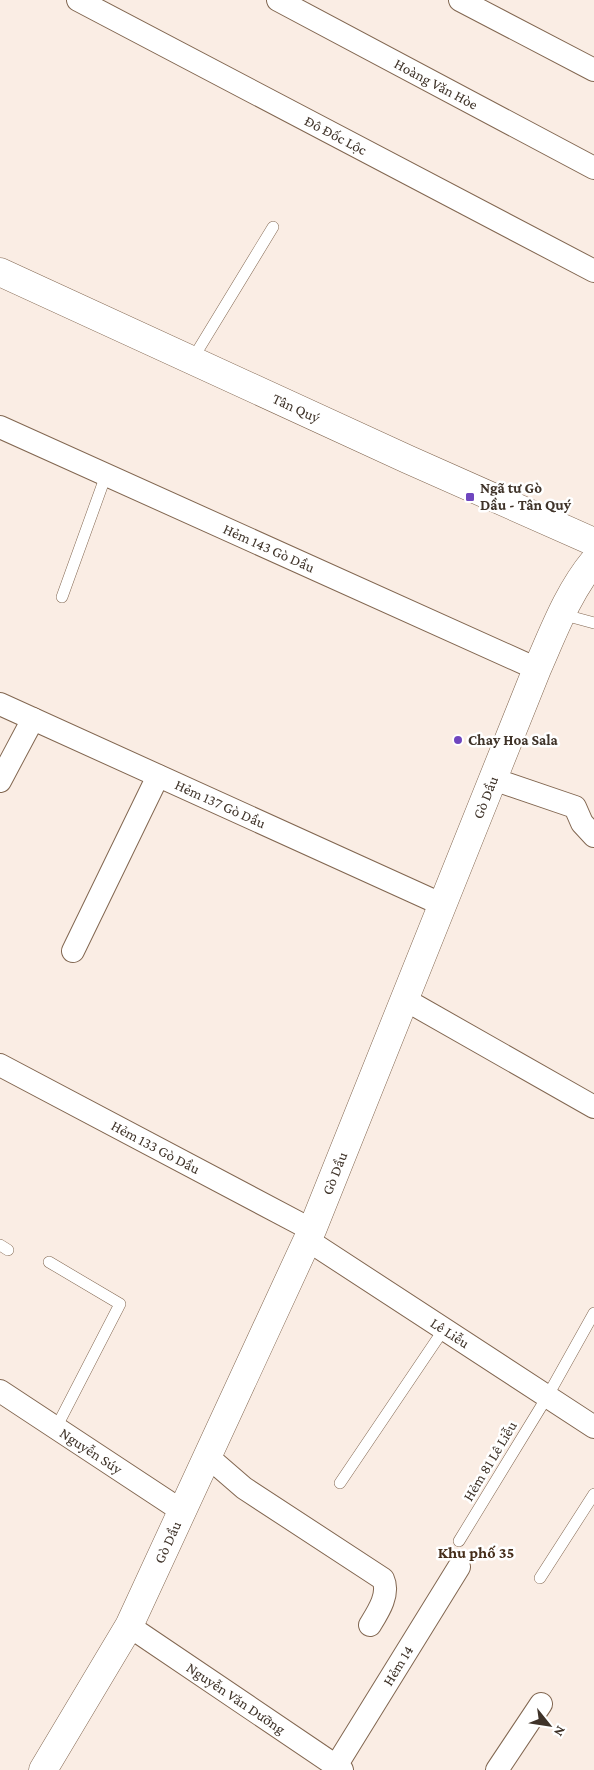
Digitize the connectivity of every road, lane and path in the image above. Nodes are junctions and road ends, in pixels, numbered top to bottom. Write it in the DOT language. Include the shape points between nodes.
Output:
graph roads {
  1 [pos="78,0"];
  2 [pos="278,0"];
  3 [pos="460,0"];
  4 [pos="594,70"];
  5 [pos="594,168"];
  6 [pos="273,228"];
  7 [pos="594,271"];
  8 [pos="0,272"];
  9 [pos="192,360"];
  10 [pos="0,428"];
  11 [pos="106,475"];
  12 [pos="594,542"];
  13 [pos="594,561"];
  14 [pos="62,597"];
  15 [pos="562,614"];
  16 [pos="594,623"];
  17 [pos="537,669"];
  18 [pos="0,704"];
  19 [pos="33,719"];
  20 [pos="158,776"];
  21 [pos="494,779"];
  22 [pos="0,781"];
  23 [pos="594,836"];
  24 [pos="443,905"];
  25 [pos="73,950"];
  26 [pos="404,1000"];
  27 [pos="0,1065"];
  28 [pos="594,1107"];
  29 [pos="309,1234"];
  30 [pos="49,1262"];
  31 [pos="594,1313"];
  32 [pos="444,1329"];
  33 [pos="0,1391"];
  34 [pos="547,1397"];
  35 [pos="594,1427"];
  36 [pos="56,1428"];
  37 [pos="207,1456"];
  38 [pos="340,1483"];
  39 [pos="594,1494"];
  40 [pos="182,1511"];
  41 [pos="459,1541"];
  42 [pos="459,1567"];
  43 [pos="540,1578"];
  44 [pos="370,1625"];
  45 [pos="129,1626"];
  46 [pos="541,1704"];
  47 [pos="339,1768"];
  48 [pos="43,1770"];
  49 [pos="497,1770"];
  1 -- 7 [label="street, Đô Đốc Lộc"];
  2 -- 5 [label="street, Hoàng Văn Hòe"];
  3 -- 4 [label="street"];
  6 -- 9 [label="lane"];
  8 -- 9 [label="street, Tân Quý"];
  9 -- 12 [label="street, Tân Quý"];
  10 -- 11 [label="street, Hẻm 143 Gò Dầu"];
  11 -- 14 [label="lane"];
  11 -- 17 [label="street, Hẻm 143 Gò Dầu"];
  13 -- 15 [label="street, Gò Dầu"];
  15 -- 16 [label="lane"];
  15 -- 17 [label="street, Gò Dầu"];
  17 -- 21 [label="street, Gò Dầu"];
  18 -- 19 [label="street, Hẻm 137 Gò Dầu"];
  19 -- 20 [label="street, Hẻm 137 Gò Dầu"];
  19 -- 22 [label="street"];
  20 -- 24 [label="street, Hẻm 137 Gò Dầu"];
  20 -- 25 [label="street"];
  21 -- 23 [label="street" via="575,807 582,823"];
  21 -- 24 [label="street, Gò Dầu"];
  24 -- 26 [label="street, Gò Dầu"];
  26 -- 28 [label="street"];
  26 -- 29 [label="street, Gò Dầu"];
  27 -- 29 [label="street, Hẻm 133 Gò Dầu"];
  29 -- 32 [label="street, Lê Liễu"];
  29 -- 37 [label="street, Gò Dầu"];
  30 -- 36 [label="lane" via="120,1304"];
  31 -- 34 [label="lane, Hẻm 81 Lê Liễu"];
  32 -- 34 [label="street, Lê Liễu"];
  32 -- 38 [label="lane"];
  33 -- 36 [label="street, Nguyễn Súy"];
  34 -- 35 [label="street, Lê Liễu"];
  34 -- 41 [label="lane, Hẻm 81 Lê Liễu"];
  36 -- 40 [label="street, Nguyễn Súy"];
  37 -- 40 [label="street, Gò Dầu"];
  37 -- 44 [label="street" via="244,1488 383,1579 384,1596"];
  39 -- 43 [label="lane"];
  40 -- 45 [label="street, Gò Dầu"];
  42 -- 47 [label="street, Hẻm 14"];
  45 -- 47 [label="street, Nguyễn Văn Dưỡng"];
  45 -- 48 [label="street, Gò Dầu"];
  46 -- 49 [label="street"];
}
